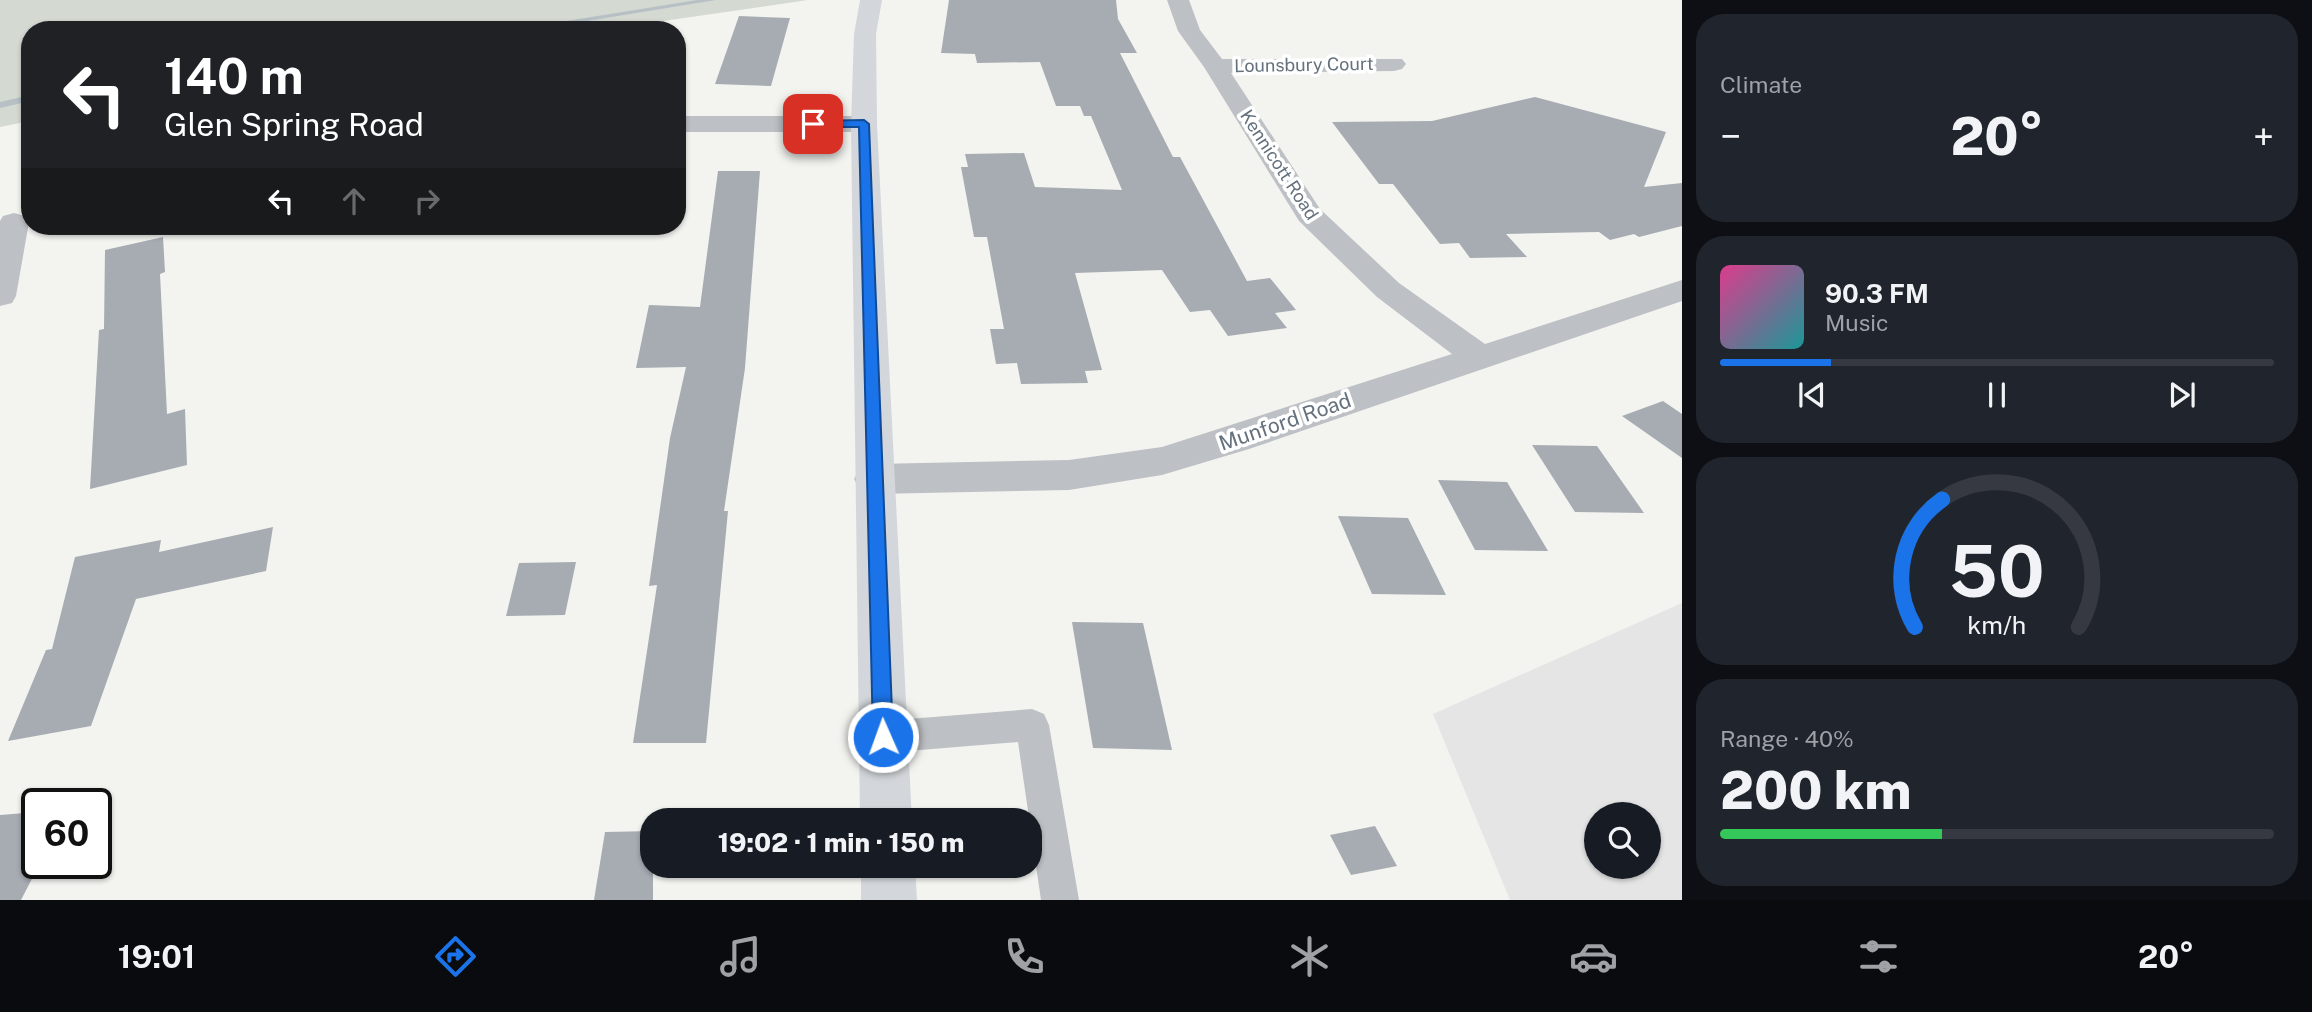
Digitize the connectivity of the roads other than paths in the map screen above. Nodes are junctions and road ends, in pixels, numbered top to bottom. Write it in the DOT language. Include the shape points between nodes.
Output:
graph roads {
  1 [pos="871,0"];
  2 [pos="1178,0"];
  3 [pos="1394,64"];
  4 [pos="1215,66"];
  5 [pos="686,124"];
  6 [pos="864,124"];
  7 [pos="15,222"];
  8 [pos="1682,290"];
  9 [pos="0,296"];
  10 [pos="1478,356"];
  11 [pos="874,479"];
  12 [pos="883,737"];
  13 [pos="886,808"];
  14 [pos="888,878"];
  15 [pos="889,900"];
  16 [pos="1060,900"];
  1 -- 6 [label="main road" via="865,34"];
  2 -- 4 [label="street, Kennicott Road" via="1189,31"];
  3 -- 4 [label="street, Lounsbury Court"];
  4 -- 10 [label="street, Kennicott Road" via="1309,215 1388,290"];
  5 -- 6 [label="street"];
  6 -- 11 [label="main road"];
  7 -- 9 [label="street"];
  8 -- 10 [label="street, Munford Road"];
  10 -- 11 [label="street, Munford Road" via="1162,461 1069,475"];
  11 -- 12 [label="main road"];
  12 -- 13 [label="main road"];
  12 -- 16 [label="lane" via="1032,725"];
  14 -- 15 [label="main road"];
}
